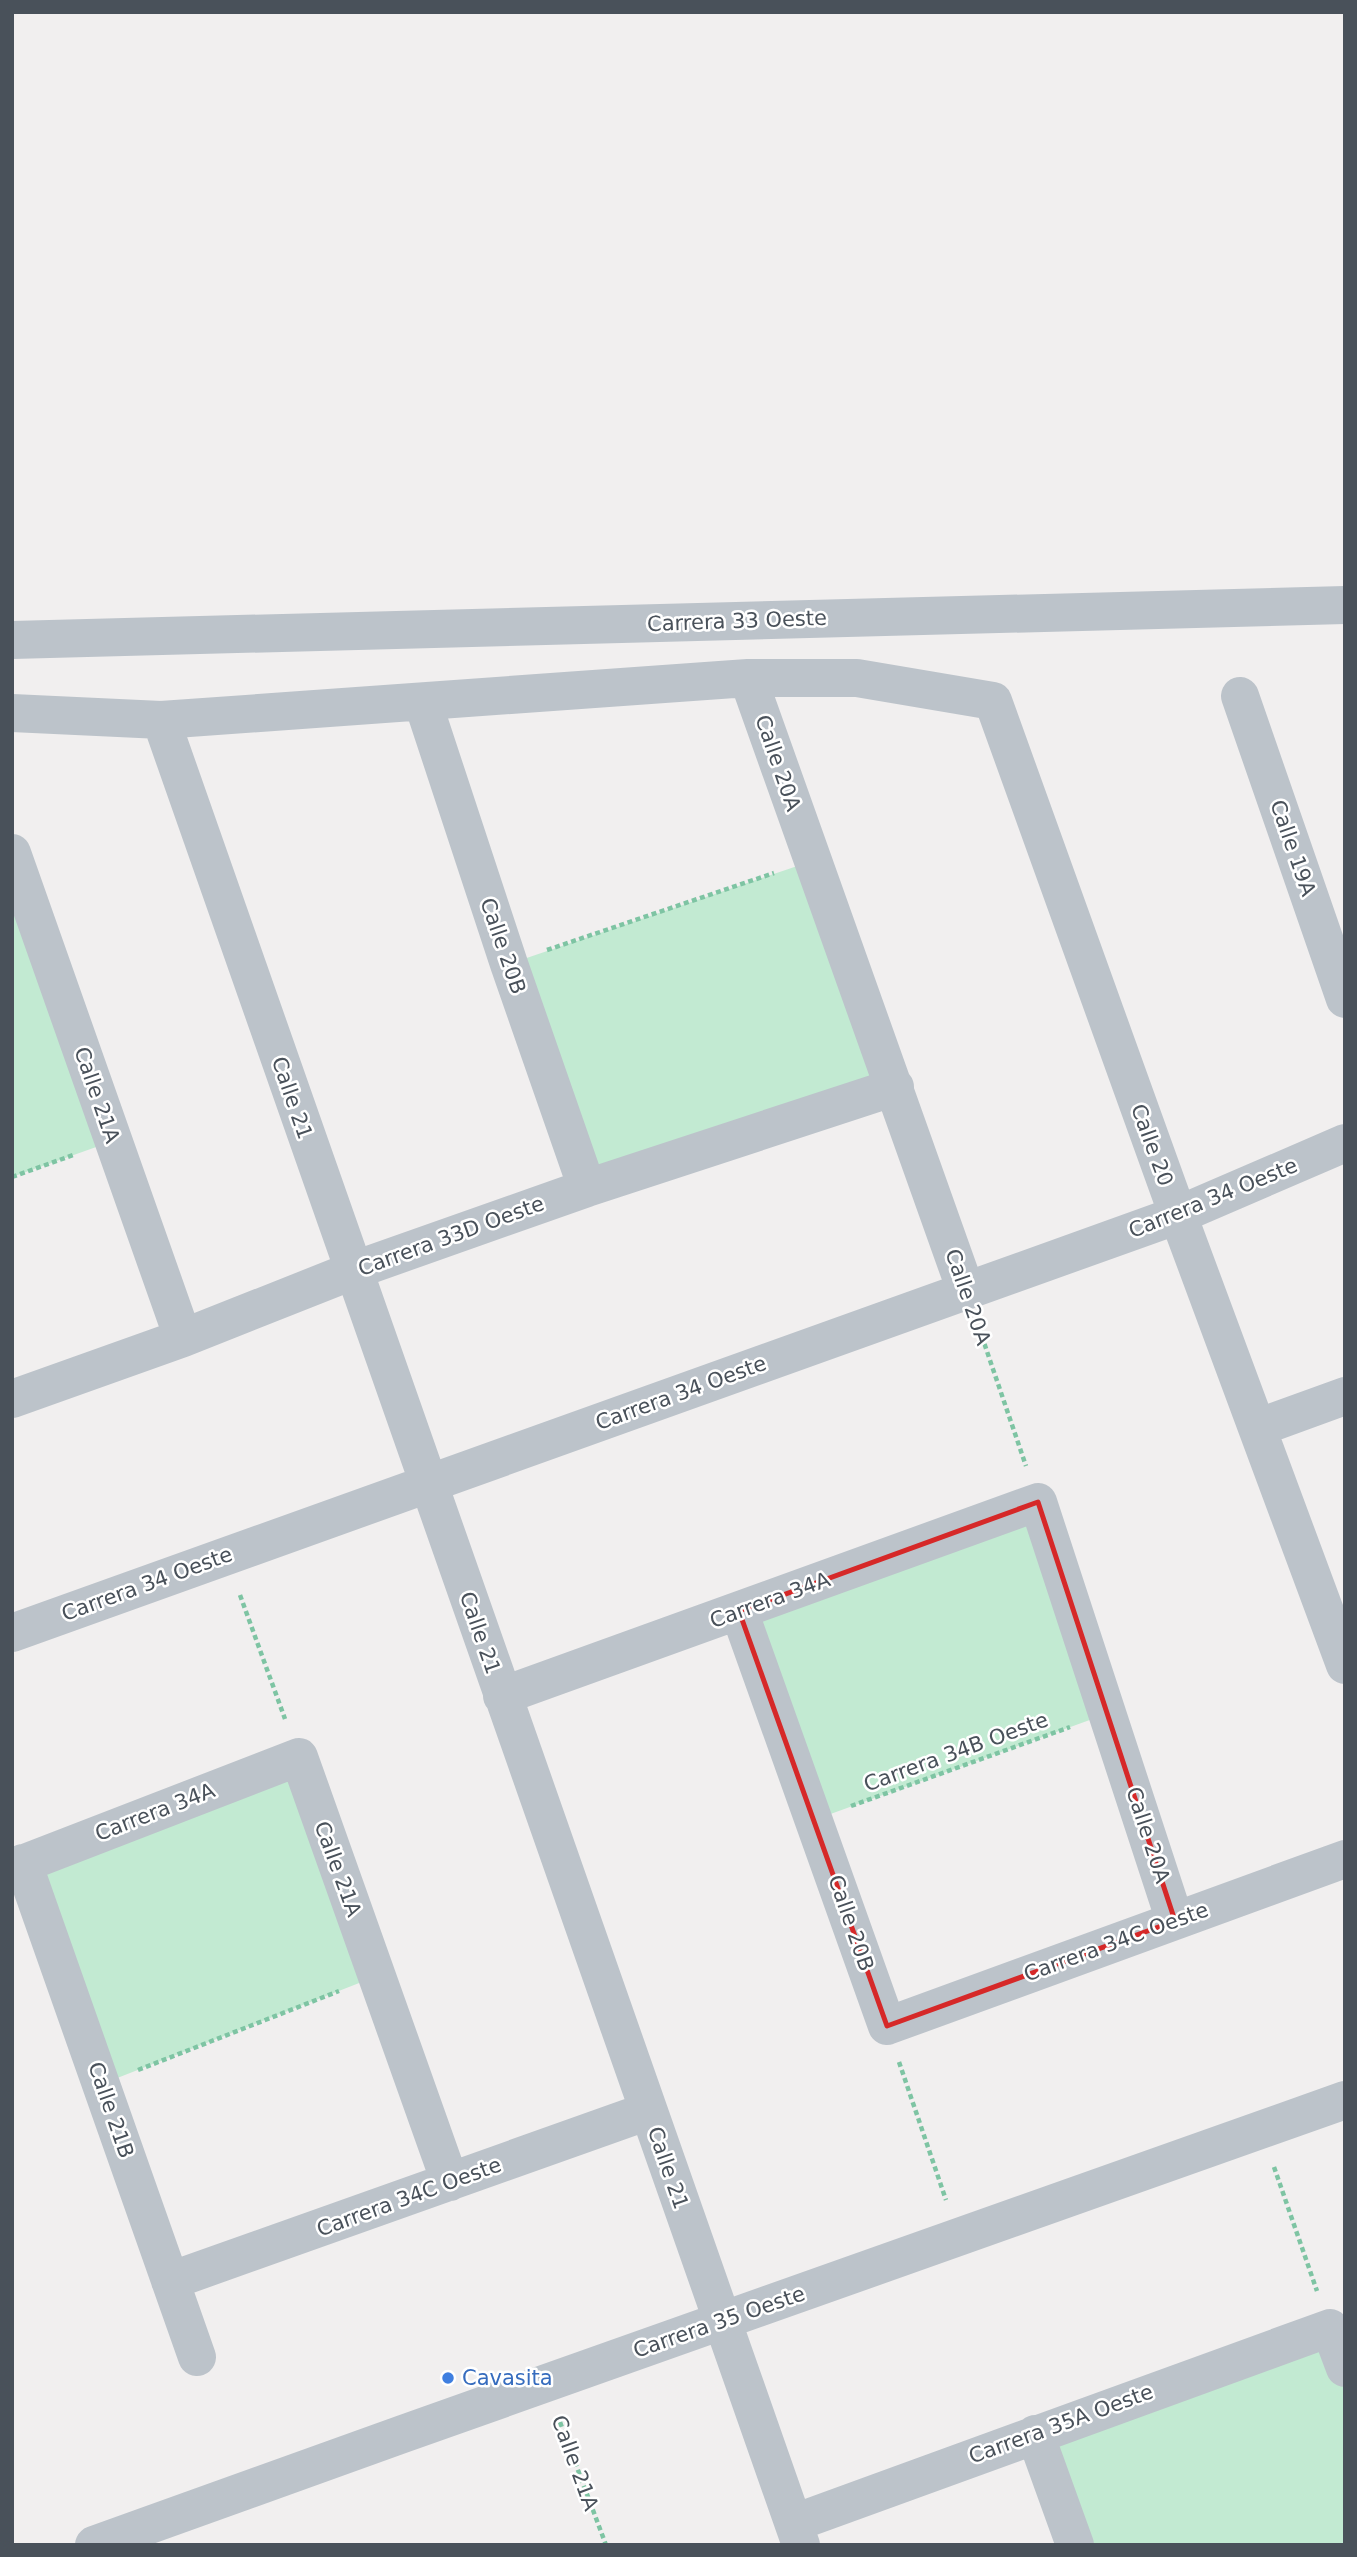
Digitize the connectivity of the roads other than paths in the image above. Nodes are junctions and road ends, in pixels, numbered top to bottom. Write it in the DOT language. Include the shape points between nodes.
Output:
graph roads {
  1 [pos="1345,605"];
  2 [pos="12,640"];
  3 [pos="748,678"];
  4 [pos="1240,696"];
  5 [pos="423,703"];
  6 [pos="12,713"];
  7 [pos="161,720"];
  8 [pos="12,853"];
  9 [pos="22,913"];
  10 [pos="1345,999"];
  11 [pos="895,1087"];
  12 [pos="1345,1143"];
  13 [pos="587,1188"];
  14 [pos="1178,1215"];
  15 [pos="352,1272"];
  16 [pos="966,1291"];
  17 [pos="183,1338"];
  18 [pos="1345,1396"];
  19 [pos="12,1399"];
  20 [pos="1257,1428"];
  21 [pos="427,1484"];
  22 [pos="1038,1502"];
  23 [pos="739,1611"];
  24 [pos="12,1633"];
  25 [pos="1345,1665"];
  26 [pos="502,1696"];
  27 [pos="299,1757"];
  28 [pos="1345,1858"];
  29 [pos="18,1865"];
  30 [pos="1175,1921"];
  31 [pos="887,2026"];
  32 [pos="1345,2100"];
  33 [pos="648,2111"];
  34 [pos="450,2182"];
  35 [pos="170,2281"];
  36 [pos="723,2322"];
  37 [pos="197,2357"];
  38 [pos="1345,2368"];
  39 [pos="1035,2434"];
  40 [pos="797,2534"];
  41 [pos="94,2545"];
  42 [pos="1075,2545"];
  1 -- 2 [label="street, Carrera 33 Oeste"];
  3 -- 5 [label="street"];
  3 -- 11 [label="street, Calle 20A"];
  3 -- 14 [label="street, Calle 20" via="857,678 993,701"];
  4 -- 10 [label="street, Calle 19A"];
  5 -- 7 [label="street"];
  5 -- 13 [label="street, Calle 20B"];
  6 -- 7 [label="street"];
  7 -- 15 [label="street, Calle 21"];
  8 -- 9 [label="street, Calle 21A"];
  9 -- 17 [label="street, Calle 21A" via="113,1141"];
  11 -- 13 [label="street, Carrera 33D Oeste"];
  11 -- 16 [label="street, Calle 20A"];
  12 -- 14 [label="street, Carrera 34 Oeste"];
  13 -- 15 [label="street, Carrera 33D Oeste"];
  14 -- 16 [label="street, Carrera 34 Oeste"];
  14 -- 20 [label="street, Calle 20"];
  15 -- 17 [label="street, Carrera 33D Oeste"];
  15 -- 21 [label="street, Calle 21"];
  16 -- 21 [label="street, Carrera 34 Oeste"];
  17 -- 19 [label="street, Carrera 33D Oeste"];
  18 -- 20 [label="street"];
  20 -- 25 [label="street, Calle 20"];
  21 -- 24 [label="street, Carrera 34 Oeste"];
  21 -- 26 [label="street, Calle 21"];
  22 -- 23 [label="street, Carrera 34A"];
  22 -- 30 [label="street, Calle 20A"];
  23 -- 26 [label="street, Carrera 34A"];
  23 -- 31 [label="street, Calle 20B"];
  26 -- 33 [label="street, Calle 21"];
  27 -- 29 [label="street, Carrera 34A"];
  27 -- 34 [label="street, Calle 21A"];
  28 -- 30 [label="street, Carrera 34C Oeste"];
  29 -- 35 [label="street, Calle 21B" via="102,2084"];
  30 -- 31 [label="street, Carrera 34C Oeste"];
  32 -- 36 [label="street, Carrera 35 Oeste"];
  33 -- 34 [label="street, Carrera 34C Oeste"];
  33 -- 36 [label="street, Calle 21"];
  34 -- 35 [label="street, Carrera 34C Oeste"];
  35 -- 37 [label="street, Calle 21B"];
  36 -- 40 [label="street, Calle 21"];
  36 -- 41 [label="street, Carrera 35 Oeste"];
  38 -- 39 [label="street, Carrera 35A Oeste" via="1330,2328"];
  39 -- 40 [label="street, Carrera 35A Oeste"];
  39 -- 42 [label="street"];
}
